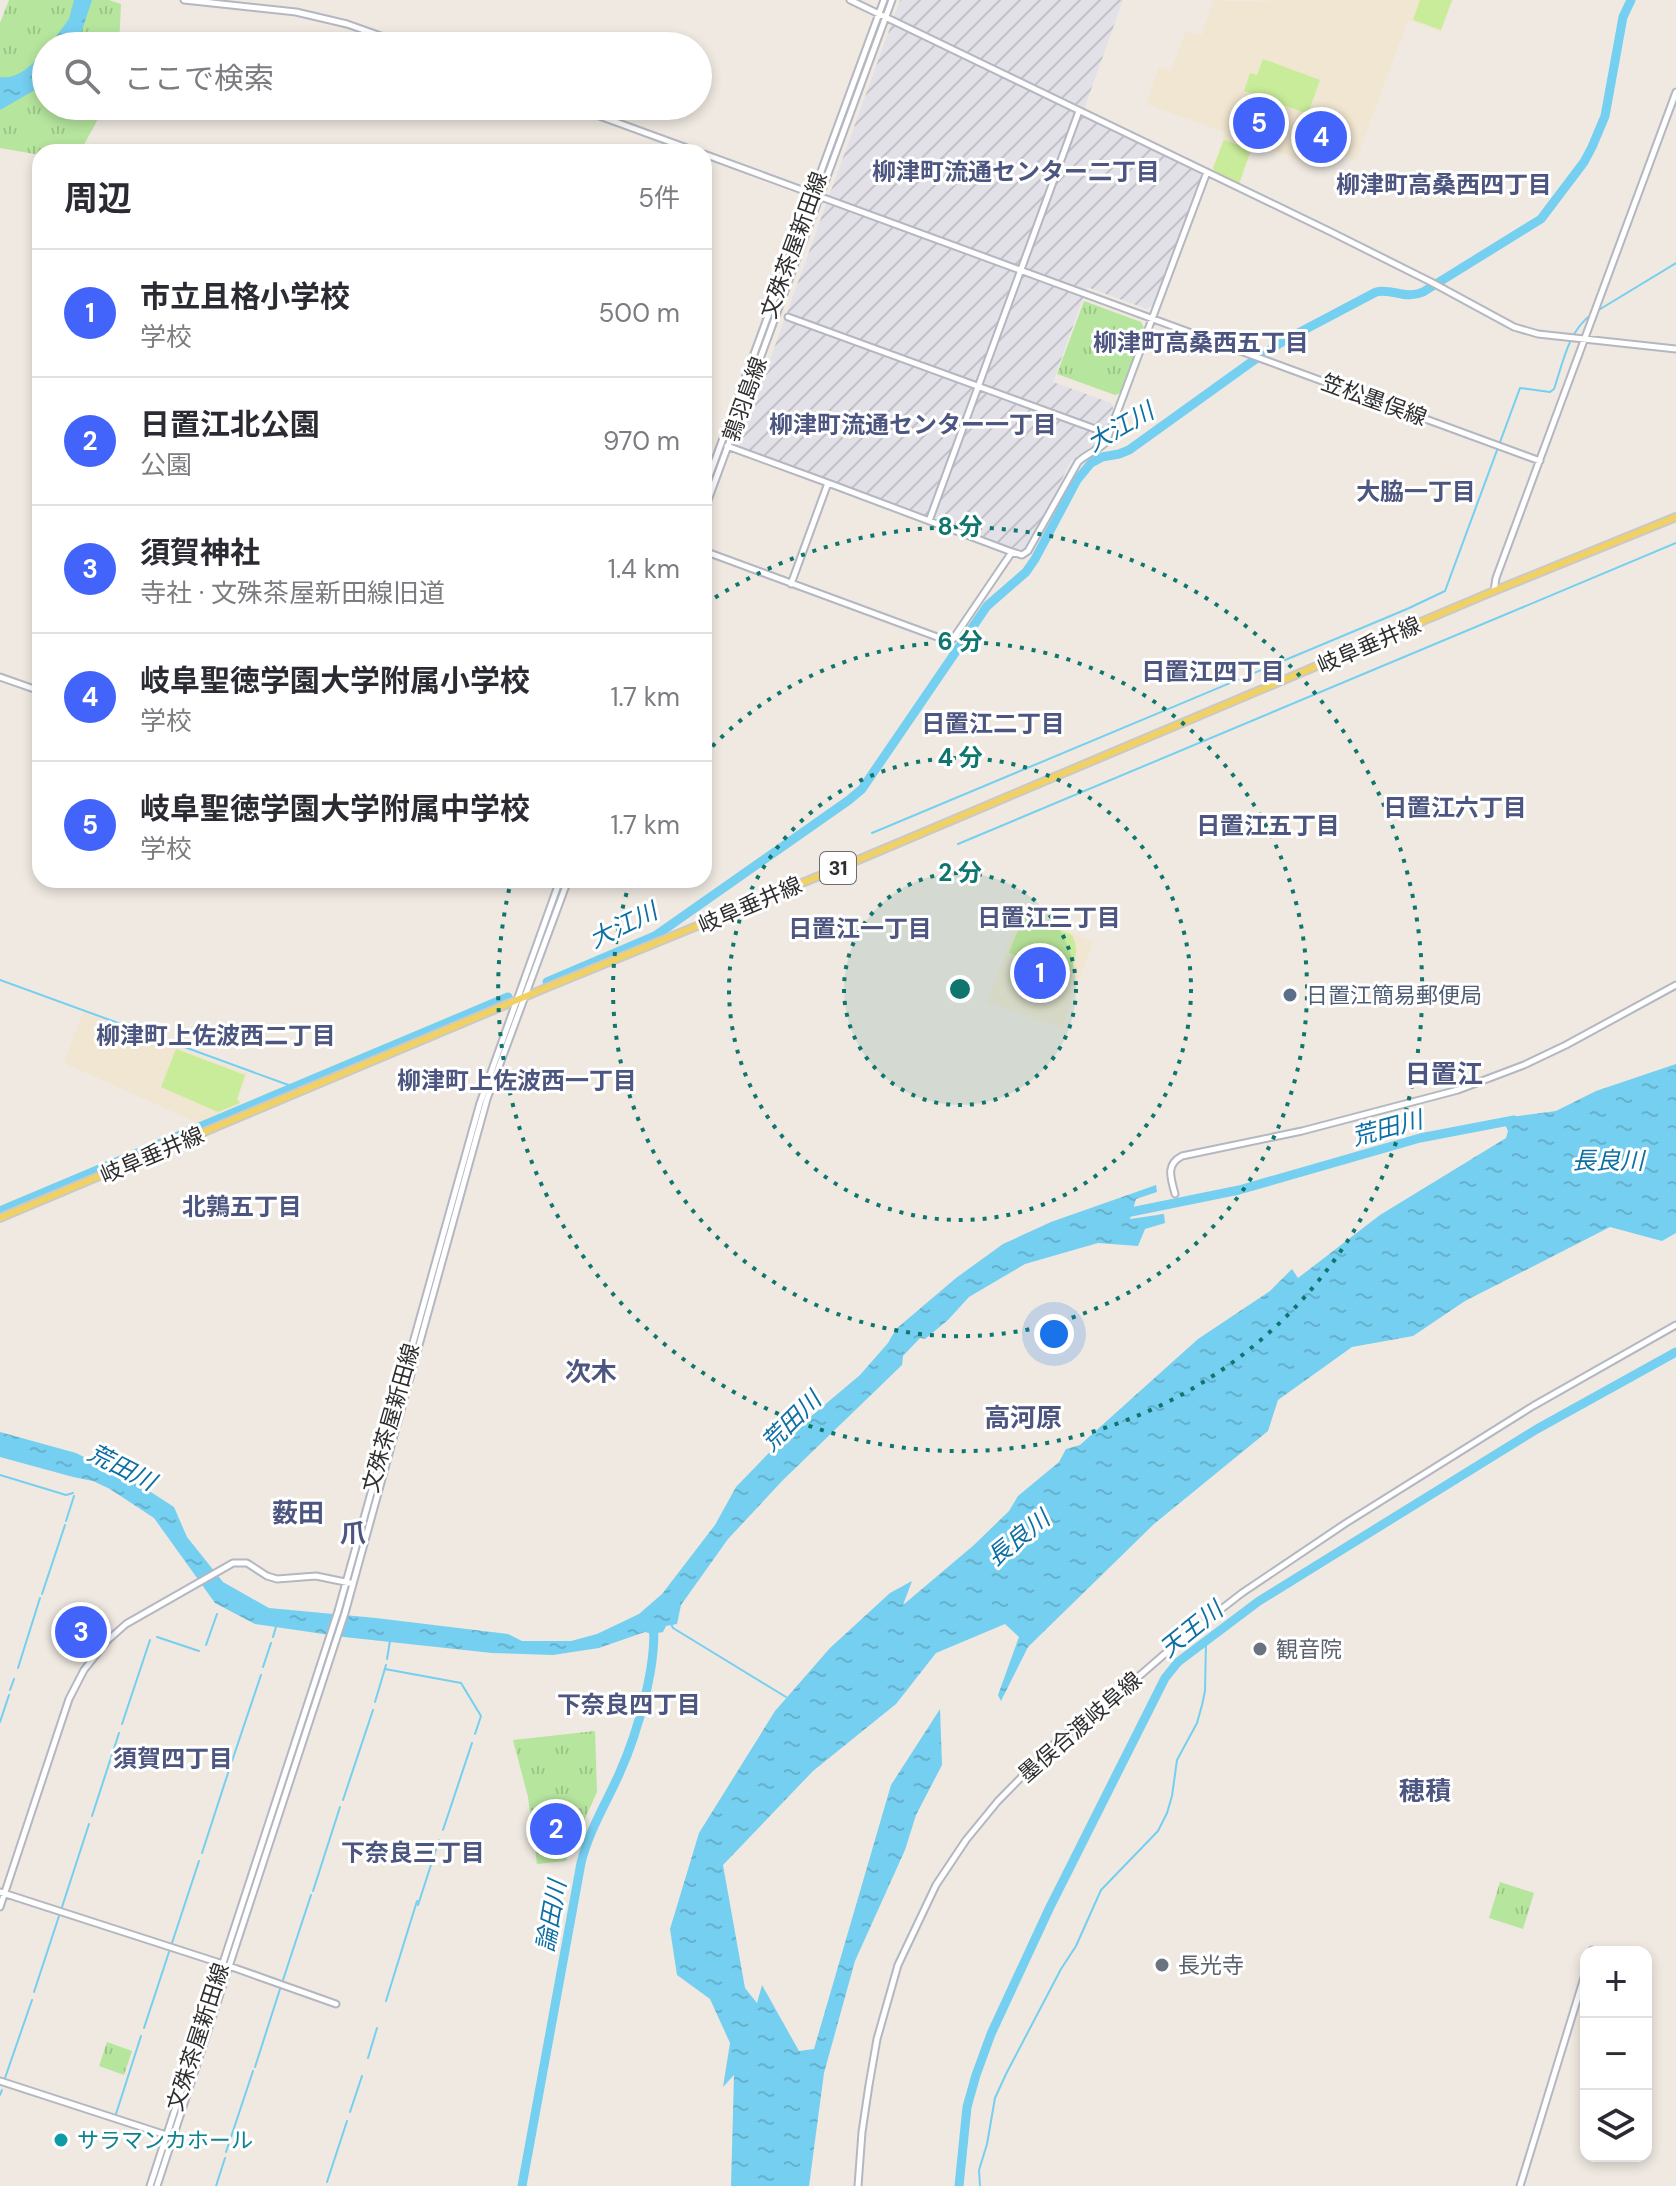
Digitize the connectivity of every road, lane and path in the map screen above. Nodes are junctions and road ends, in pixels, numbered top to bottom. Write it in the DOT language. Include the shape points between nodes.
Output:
graph roads {
  1 [pos="184,0"];
  2 [pos="850,0"];
  3 [pos="884,0"];
  4 [pos="892,0"];
  5 [pos="234,2"];
  6 [pos="882,16"];
  7 [pos="370,32"];
  8 [pos="1676,92"];
  9 [pos="1079,111"];
  10 [pos="610,120"];
  11 [pos="676,144"];
  12 [pos="712,157"];
  13 [pos="1207,172"];
  14 [pos="813,195"];
  15 [pos="820,197"];
  16 [pos="1021,271"];
  17 [pos="788,317"];
  18 [pos="1153,319"];
  19 [pos="1584,339"];
  20 [pos="1676,349"];
  21 [pos="978,386"];
  22 [pos="1109,434"];
  23 [pos="724,445"];
  24 [pos="1540,461"];
  25 [pos="712,472"];
  26 [pos="828,483"];
  27 [pos="712,485"];
  28 [pos="1676,517"];
  29 [pos="929,521"];
  30 [pos="1012,552"];
  31 [pos="712,554"];
  32 [pos="791,584"];
  33 [pos="1494,591"];
  34 [pos="0,677"];
  35 [pos="32,688"];
  36 [pos="557,888"];
  37 [pos="565,888"];
  38 [pos="1676,985"];
  39 [pos="520,1001"];
  40 [pos="1175,1194"];
  41 [pos="0,1218"];
  42 [pos="1676,1325"];
  43 [pos="353,1572"];
  44 [pos="350,1583"];
  45 [pos="342,1612"];
  46 [pos="2,1893"];
  47 [pos="0,1907"];
  48 [pos="226,1965"];
  49 [pos="1580,1991"];
  50 [pos="336,2004"];
  51 [pos="0,2081"];
  52 [pos="170,2136"];
  53 [pos="150,2186"];
  54 [pos="157,2186"];
  55 [pos="858,2186"];
  56 [pos="1520,2186"];
  1 -- 5 [label="main road"];
  2 -- 6 [label="main road"];
  3 -- 6 [label="main road, 文殊茶屋新田線"];
  4 -- 6 [label="main road"];
  5 -- 7 [label="main road"];
  6 -- 9 [label="main road"];
  6 -- 14 [label="main road, 文殊茶屋新田線"];
  6 -- 15 [label="main road"];
  8 -- 19 [label="main road"];
  9 -- 13 [label="main road"];
  9 -- 16 [label="main road"];
  10 -- 11 [label="main road"];
  12 -- 14 [label="main road, 笠松墨俣線"];
  13 -- 18 [label="main road"];
  13 -- 19 [label="main road" via="1505,323"];
  14 -- 15 [label="main road, 笠松墨俣線"];
  14 -- 23 [label="main road, 文殊茶屋新田線"];
  15 -- 16 [label="main road, 笠松墨俣線"];
  15 -- 23 [label="main road, 鶉羽島線"];
  16 -- 18 [label="main road, 笠松墨俣線"];
  16 -- 21 [label="main road"];
  17 -- 21 [label="main road"];
  18 -- 22 [label="main road"];
  18 -- 24 [label="main road, 笠松墨俣線"];
  19 -- 20 [label="main road"];
  19 -- 24 [label="main road"];
  21 -- 22 [label="main road"];
  21 -- 29 [label="main road"];
  22 -- 30 [label="main road" via="1103,446 1078,462 1028,551"];
  23 -- 25 [label="main road, 文殊茶屋新田線"];
  23 -- 26 [label="main road"];
  23 -- 27 [label="main road, 鶉羽島線"];
  24 -- 33 [label="main road"];
  26 -- 29 [label="main road"];
  26 -- 32 [label="main road"];
  28 -- 33 [label="main road, 岐阜垂井線 / 31"];
  29 -- 30 [label="main road"];
  30 -- 32 [label="main road" via="948,641"];
  31 -- 32 [label="main road"];
  33 -- 39 [label="main road, 岐阜垂井線 / 31"];
  34 -- 35 [label="main road"];
  36 -- 39 [label="main road, 文殊茶屋新田線"];
  37 -- 39 [label="main road"];
  38 -- 40 [label="main road" via="1566,1045 1469,1086 1302,1131 1182,1156 1171,1166"];
  39 -- 41 [label="main road, 岐阜垂井線 / 31"];
  39 -- 43 [label="main road, 文殊茶屋新田線" via="487,1099"];
  39 -- 43 [label="main road, 文殊茶屋新田線" via="480,1103 364,1516"];
  42 -- 55 [label="main road, 墨俣合渡岐阜線" via="1533,1406 1281,1565 1057,1741 1008,1791 936,1885 898,1965 877,2039"];
  43 -- 44 [label="main road, 文殊茶屋新田線"];
  44 -- 45 [label="main road, 文殊茶屋新田線"];
  44 -- 46 [label="main road" via="316,1576 277,1579 233,1563 126,1624 108,1640 69,1699"];
  45 -- 48 [label="main road, 文殊茶屋新田線"];
  45 -- 48 [label="main road, 文殊茶屋新田線" via="334,1651"];
  46 -- 47 [label="main road"];
  46 -- 48 [label="main road"];
  48 -- 50 [label="main road"];
  48 -- 52 [label="main road, 文殊茶屋新田線"];
  49 -- 56 [label="main road"];
  51 -- 52 [label="main road"];
  52 -- 53 [label="main road, 文殊茶屋新田線"];
  52 -- 54 [label="main road, 文殊茶屋新田線"];
}
